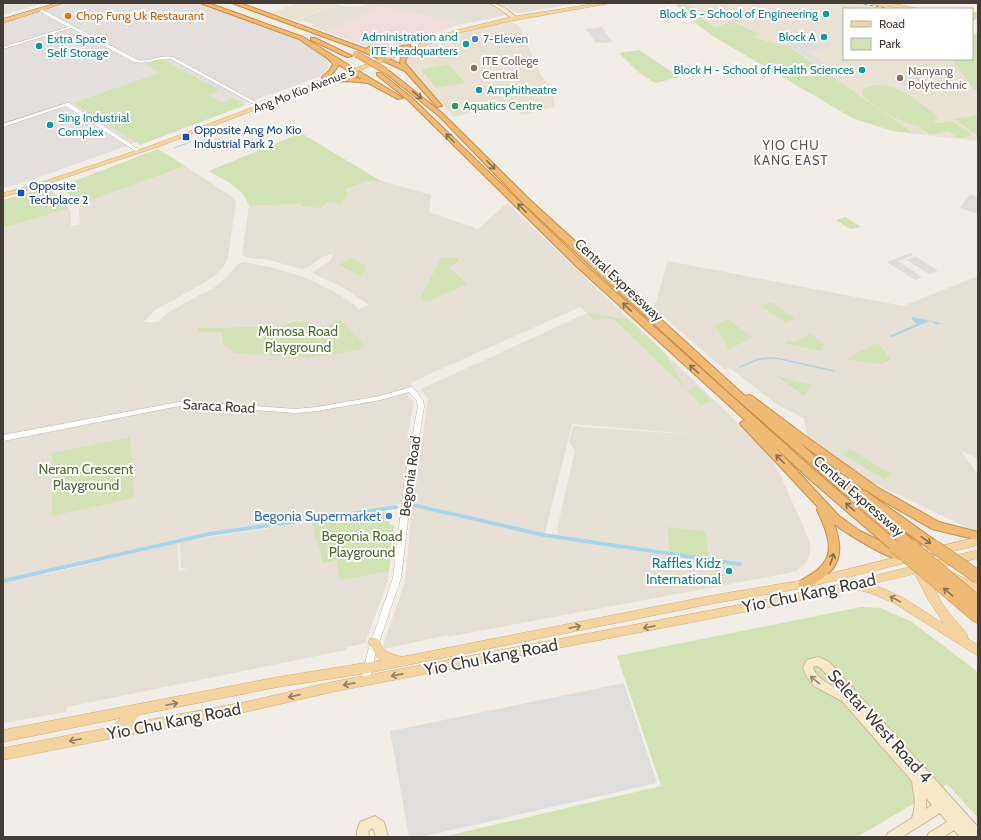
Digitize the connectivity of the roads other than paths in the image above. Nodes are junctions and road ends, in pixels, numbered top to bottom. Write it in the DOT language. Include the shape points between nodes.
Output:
graph roads {
  1 [pos="62,3"];
  2 [pos="203,3"];
  3 [pos="213,3"];
  4 [pos="217,3"];
  5 [pos="229,3"];
  6 [pos="235,3"];
  7 [pos="492,3"];
  8 [pos="495,3"];
  9 [pos="609,3"];
  10 [pos="871,3"];
  11 [pos="880,3"];
  12 [pos="594,4"];
  13 [pos="52,5"];
  14 [pos="898,8"];
  15 [pos="912,8"];
  16 [pos="40,11"];
  17 [pos="527,16"];
  18 [pos="515,17"];
  19 [pos="3,20"];
  20 [pos="504,20"];
  21 [pos="257,21"];
  22 [pos="69,27"];
  23 [pos="408,46"];
  24 [pos="417,47"];
  25 [pos="3,48"];
  26 [pos="358,51"];
  27 [pos="330,57"];
  28 [pos="381,58"];
  29 [pos="351,70"];
  30 [pos="406,70"];
  31 [pos="323,81"];
  32 [pos="377,84"];
  33 [pos="254,105"];
  34 [pos="430,118"];
  35 [pos="3,126"];
  36 [pos="464,137"];
  37 [pos="137,150"];
  38 [pos="3,192"];
  39 [pos="3,195"];
  40 [pos="411,389"];
  41 [pos="734,392"];
  42 [pos="723,396"];
  43 [pos="3,438"];
  44 [pos="846,489"];
  45 [pos="873,490"];
  46 [pos="817,501"];
  47 [pos="978,536"];
  48 [pos="978,541"];
  49 [pos="978,554"];
  50 [pos="919,562"];
  51 [pos="978,577"];
  52 [pos="804,584"];
  53 [pos="853,585"];
  54 [pos="978,590"];
  55 [pos="699,603"];
  56 [pos="978,603"];
  57 [pos="724,612"];
  58 [pos="978,618"];
  59 [pos="688,619"];
  60 [pos="374,642"];
  61 [pos="977,650"];
  62 [pos="399,662"];
  63 [pos="368,668"];
  64 [pos="365,681"];
  65 [pos="134,712"];
  66 [pos="152,724"];
  67 [pos="114,733"];
  68 [pos="3,736"];
  69 [pos="3,754"];
  70 [pos="917,779"];
  71 [pos="944,803"];
  72 [pos="959,820"];
  73 [pos="916,822"];
  74 [pos="978,836"];
  75 [pos="362,837"];
  76 [pos="382,837"];
  77 [pos="892,837"];
  78 [pos="933,837"];
  79 [pos="968,837"];
  1 -- 13 [label="highway"];
  2 -- 21 [label="highway"];
  3 -- 21 [label="highway"];
  4 -- 34 [label="highway, Central Expressway" via="289,28 349,56 379,74"];
  5 -- 26 [label="highway, Central Expressway"];
  6 -- 26 [label="highway"];
  7 -- 18 [label="main road"];
  8 -- 18 [label="main road"];
  9 -- 12 [label="main road, Ang Mo Kio Avenue 5"];
  10 -- 14 [label="main road"];
  11 -- 15 [label="main road"];
  12 -- 17 [label="main road, Ang Mo Kio Avenue 5"];
  12 -- 18 [label="main road, Ang Mo Kio Avenue 5"];
  13 -- 16 [label="highway"];
  13 -- 19 [label="highway"];
  16 -- 19 [label="highway"];
  16 -- 22 [label="street"];
  17 -- 18 [label="main road, Ang Mo Kio Avenue 5"];
  17 -- 20 [label="main road" via="522,23"];
  18 -- 20 [label="main road, Ang Mo Kio Avenue 5"];
  18 -- 23 [label="main road, Ang Mo Kio Avenue 5" via="464,27"];
  20 -- 24 [label="main road, Ang Mo Kio Avenue 5" via="456,32"];
  21 -- 27 [label="highway" via="301,38"];
  22 -- 25 [label="street"];
  22 -- 33 [label="street" via="133,64 140,65 162,58 172,61"];
  23 -- 26 [label="highway"];
  23 -- 28 [label="main road, Ang Mo Kio Avenue 5"];
  24 -- 28 [label="main road, Ang Mo Kio Avenue 5"];
  24 -- 30 [label="highway" via="401,61"];
  26 -- 28 [label="highway"];
  26 -- 36 [label="highway, Central Expressway, one-way, bridge" via="440,114"];
  27 -- 29 [label="highway"];
  27 -- 31 [label="highway" via="336,64"];
  28 -- 29 [label="main road, Ang Mo Kio Avenue 5"];
  28 -- 30 [label="highway"];
  29 -- 31 [label="main road, Ang Mo Kio Avenue 5"];
  29 -- 32 [label="highway"];
  30 -- 36 [label="highway"];
  31 -- 32 [label="highway" via="352,79"];
  31 -- 33 [label="main road, Ang Mo Kio Avenue 5"];
  32 -- 34 [label="highway"];
  33 -- 37 [label="main road, Ang Mo Kio Avenue 5"];
  42 -- 34 [label="highway, Central Expressway, one-way" via="549,236"];
  35 -- 37 [label="street" via="67,104"];
  36 -- 41 [label="highway, Central Expressway, one-way" via="532,207"];
  37 -- 38 [label="main road, Ang Mo Kio Avenue 5"];
  37 -- 39 [label="main road, Ang Mo Kio Avenue 5"];
  40 -- 43 [label="street, Saraca Road" via="380,398 295,411 179,404"];
  40 -- 60 [label="street, Begonia Road" via="421,406 410,470 397,578"];
  41 -- 44 [label="highway, Central Expressway"];
  41 -- 45 [label="highway" via="753,400 800,438"];
  46 -- 42 [label="highway, one-way" via="790,469 729,408"];
  58 -- 42 [label="highway, Central Expressway, one-way, bridge"];
  44 -- 51 [label="highway, one-way, bridge" via="864,496"];
  44 -- 56 [label="highway, Central Expressway, bridge"];
  45 -- 47 [label="highway" via="936,526"];
  45 -- 50 [label="highway" via="901,521"];
  46 -- 50 [label="highway" via="835,519 856,534 881,548"];
  52 -- 46 [label="highway, one-way" via="821,574 829,566 834,555 832,532"];
  48 -- 50 [label="main road, Yio Chu Kang Road"];
  49 -- 50 [label="main road, Yio Chu Kang Road"];
  50 -- 52 [label="main road, Yio Chu Kang Road"];
  50 -- 53 [label="main road, Yio Chu Kang Road"];
  50 -- 54 [label="main road"];
  50 -- 61 [label="main road" via="933,601 952,626"];
  52 -- 55 [label="main road, Yio Chu Kang Road"];
  53 -- 57 [label="main road, Yio Chu Kang Road"];
  61 -- 53 [label="main road, one-way" via="898,600 873,589"];
  55 -- 57 [label="main road" via="708,610"];
  55 -- 59 [label="main road" via="698,609"];
  62 -- 55 [label="main road, Yio Chu Kang Road, one-way"];
  57 -- 59 [label="main road, Yio Chu Kang Road"];
  59 -- 64 [label="main road, Yio Chu Kang Road, one-way"];
  60 -- 62 [label="main road" via="380,654"];
  60 -- 63 [label="street, Begonia Road"];
  62 -- 63 [label="main road, Yio Chu Kang Road"];
  63 -- 64 [label="street, Begonia Road"];
  65 -- 63 [label="main road, Yio Chu Kang Road, one-way" via="278,682"];
  64 -- 66 [label="main road, Yio Chu Kang Road, one-way"];
  65 -- 66 [label="main road" via="140,720"];
  65 -- 67 [label="main road"];
  65 -- 68 [label="main road, Yio Chu Kang Road"];
  66 -- 67 [label="main road, Yio Chu Kang Road"];
  67 -- 69 [label="main road, Yio Chu Kang Road, one-way"];
  70 -- 71 [label="main road, Seletar West Road 4"];
  70 -- 71 [label="main road, Seletar West Road 4, one-way" via="846,698 817,682 810,675 808,668 811,663 818,661 825,665"];
  70 -- 73 [label="main road" via="922,802"];
  71 -- 72 [label="main road, Seletar West Road 4"];
  71 -- 73 [label="main road"];
  72 -- 74 [label="main road, Seletar West Road 4"];
  72 -- 78 [label="main road"];
  72 -- 79 [label="main road, Seletar West Road 4"];
  73 -- 77 [label="main road"];
  75 -- 76 [label="main road" via="364,826 375,822 380,826"];
}
